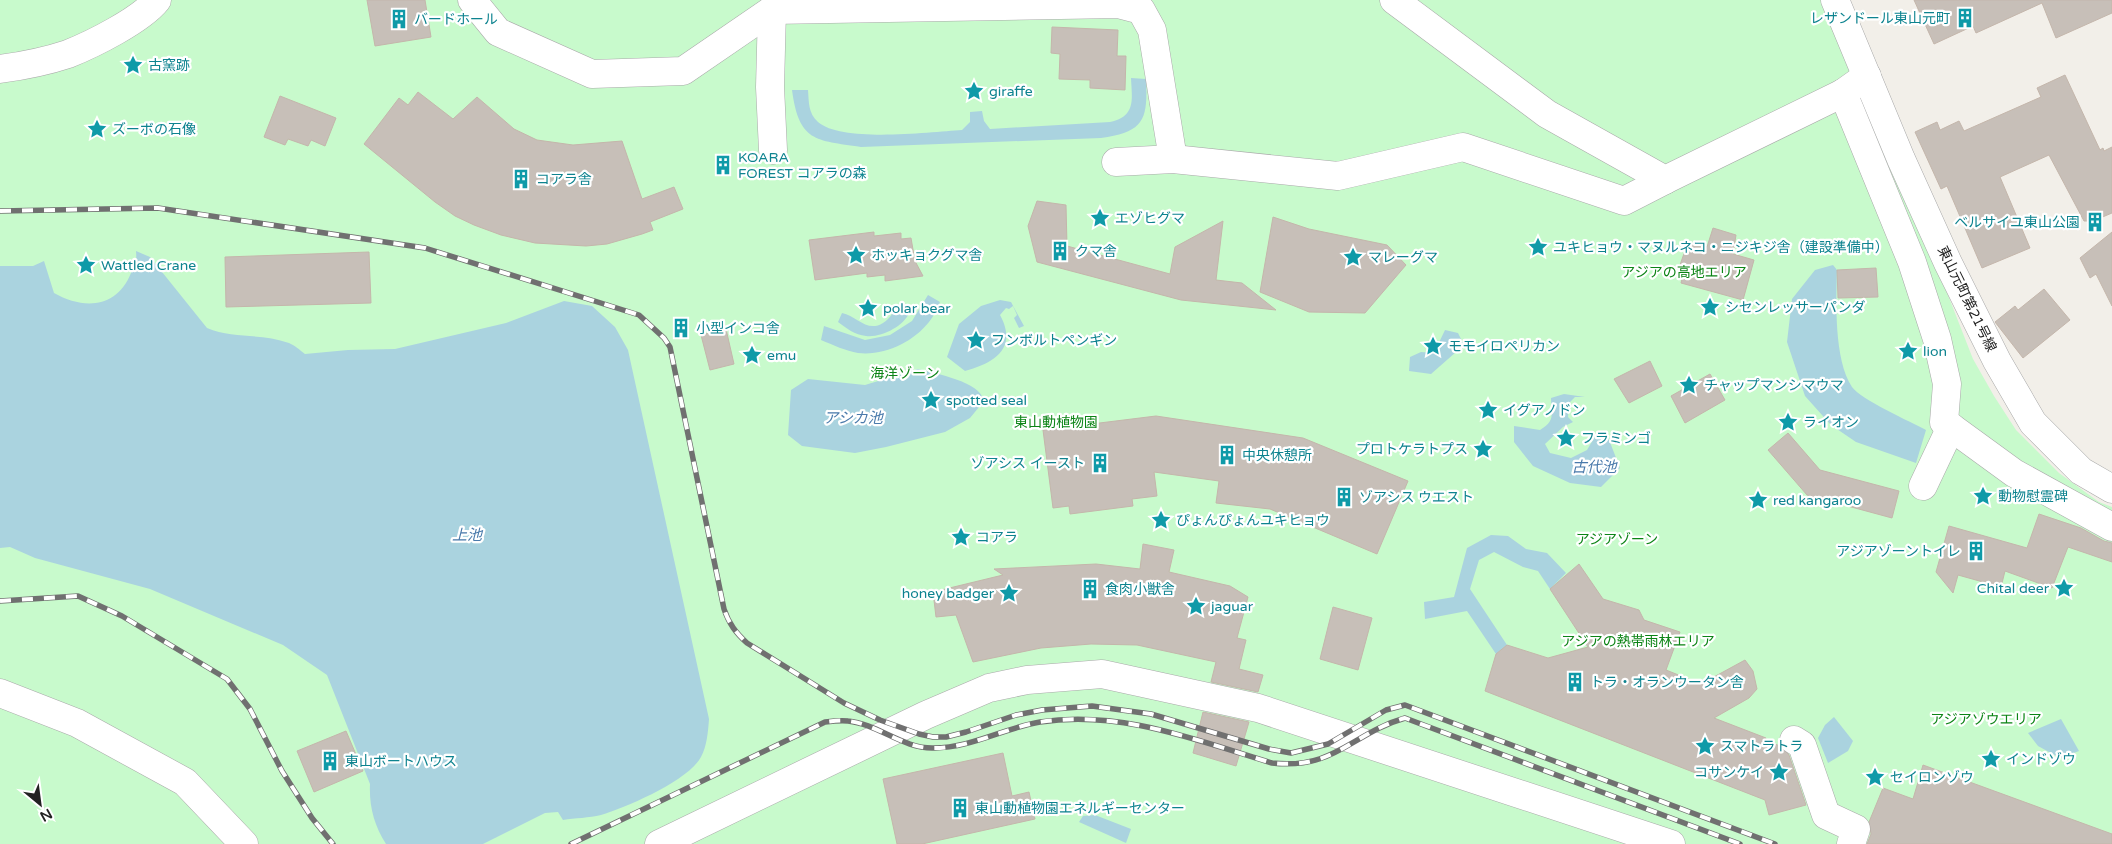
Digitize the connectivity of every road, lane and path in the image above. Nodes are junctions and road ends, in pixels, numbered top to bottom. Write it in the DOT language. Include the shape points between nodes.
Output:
graph roads {
  1 [pos="157,0"];
  2 [pos="472,0"];
  3 [pos="1394,0"];
  4 [pos="1835,0"];
  5 [pos="772,10"];
  6 [pos="0,69"];
  7 [pos="1867,76"];
  8 [pos="1843,93"];
  9 [pos="773,150"];
  10 [pos="1173,159"];
  11 [pos="1116,162"];
  12 [pos="1665,180"];
  13 [pos="1952,427"];
  14 [pos="1923,486"];
  15 [pos="2112,489"];
  16 [pos="2112,527"];
  17 [pos="0,693"];
  18 [pos="1794,740"];
  19 [pos="244,844"];
  20 [pos="659,844"];
  21 [pos="1671,844"];
  22 [pos="1851,844"];
  1 -- 6 [label="street" via="125,25 67,54"];
  2 -- 5 [label="street" via="498,32 592,74 683,71"];
  3 -- 12 [label="street" via="1547,114"];
  4 -- 7 [label="street, 東山元町第21号線"];
  5 -- 9 [label="street" via="770,87"];
  5 -- 10 [label="street" via="1118,4 1141,10 1152,30"];
  7 -- 8 [label="street"];
  7 -- 15 [label="street, 東山元町第21号線" via="1948,263 2033,423 2081,471"];
  8 -- 12 [label="street"];
  8 -- 13 [label="street" via="1912,262 1947,384 1944,422"];
  10 -- 11 [label="street"];
  10 -- 12 [label="street" via="1338,176 1463,147 1624,201"];
  13 -- 14 [label="street"];
  13 -- 16 [label="street" via="2014,473"];
  17 -- 19 [label="street" via="77,723 185,782"];
  18 -- 22 [label="street" via="1802,745 1826,815 1856,829"];
  20 -- 21 [label="street" via="926,715 989,688 1027,680 1102,674 1258,708"];
}
